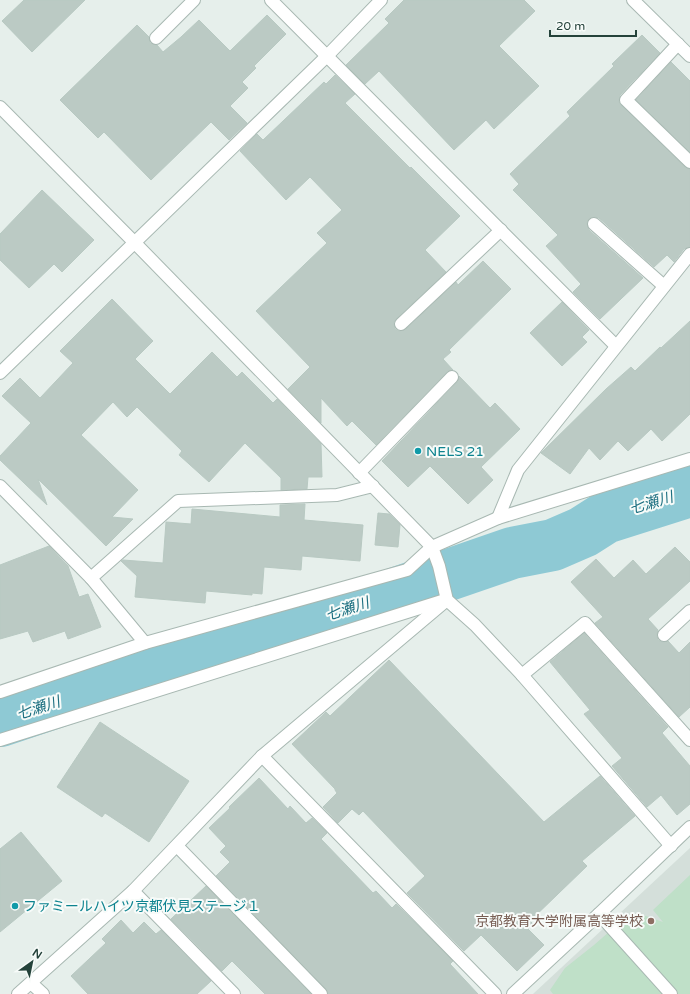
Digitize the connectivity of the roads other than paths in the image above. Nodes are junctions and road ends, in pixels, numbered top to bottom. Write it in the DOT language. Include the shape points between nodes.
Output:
graph roads {
  1 [pos="194,0"];
  2 [pos="271,0"];
  3 [pos="381,0"];
  4 [pos="633,0"];
  5 [pos="156,38"];
  6 [pos="678,44"];
  7 [pos="327,56"];
  8 [pos="690,56"];
  9 [pos="0,107"];
  10 [pos="690,162"];
  11 [pos="594,224"];
  12 [pos="501,230"];
  13 [pos="134,242"];
  14 [pos="690,254"];
  15 [pos="664,286"];
  16 [pos="401,324"];
  17 [pos="616,346"];
  18 [pos="0,372"];
  19 [pos="452,377"];
  20 [pos="690,459"];
  21 [pos="359,473"];
  22 [pos="0,486"];
  23 [pos="372,486"];
  24 [pos="498,518"];
  25 [pos="432,547"];
  26 [pos="91,578"];
  27 [pos="446,595"];
  28 [pos="690,611"];
  29 [pos="664,635"];
  30 [pos="145,643"];
  31 [pos="522,675"];
  32 [pos="0,692"];
  33 [pos="0,740"];
  34 [pos="690,740"];
  35 [pos="262,756"];
  36 [pos="690,827"];
  37 [pos="177,846"];
  38 [pos="671,846"];
  39 [pos="133,891"];
  40 [pos="599,914"];
  41 [pos="31,983"];
  42 [pos="18,994"];
  43 [pos="43,994"];
  44 [pos="234,994"];
  45 [pos="321,994"];
  46 [pos="494,994"];
  47 [pos="513,994"];
  48 [pos="670,994"];
  1 -- 5 [label="street"];
  2 -- 7 [label="street"];
  3 -- 7 [label="street"];
  4 -- 6 [label="street"];
  6 -- 8 [label="street"];
  6 -- 10 [label="street" via="626,100"];
  7 -- 12 [label="street"];
  7 -- 13 [label="street"];
  9 -- 13 [label="street"];
  11 -- 15 [label="street"];
  12 -- 16 [label="street"];
  12 -- 17 [label="street"];
  13 -- 18 [label="street"];
  13 -- 21 [label="street"];
  14 -- 15 [label="street"];
  15 -- 17 [label="street"];
  17 -- 24 [label="street" via="518,470"];
  19 -- 21 [label="street"];
  20 -- 24 [label="street"];
  21 -- 23 [label="street"];
  22 -- 26 [label="street"];
  23 -- 25 [label="street"];
  23 -- 26 [label="street" via="337,495 178,500"];
  24 -- 25 [label="street"];
  25 -- 27 [label="street"];
  25 -- 30 [label="street" via="407,570"];
  26 -- 30 [label="street"];
  27 -- 31 [label="street"];
  27 -- 33 [label="street"];
  27 -- 35 [label="street"];
  28 -- 29 [label="street"];
  30 -- 32 [label="street"];
  31 -- 34 [label="street" via="585,623"];
  31 -- 38 [label="street"];
  35 -- 37 [label="street"];
  35 -- 46 [label="street"];
  36 -- 38 [label="street"];
  37 -- 39 [label="street"];
  37 -- 45 [label="street"];
  38 -- 40 [label="street"];
  39 -- 41 [label="street"];
  39 -- 44 [label="street"];
  40 -- 47 [label="street"];
  40 -- 48 [label="street"];
  41 -- 42 [label="street"];
  41 -- 43 [label="street"];
}
